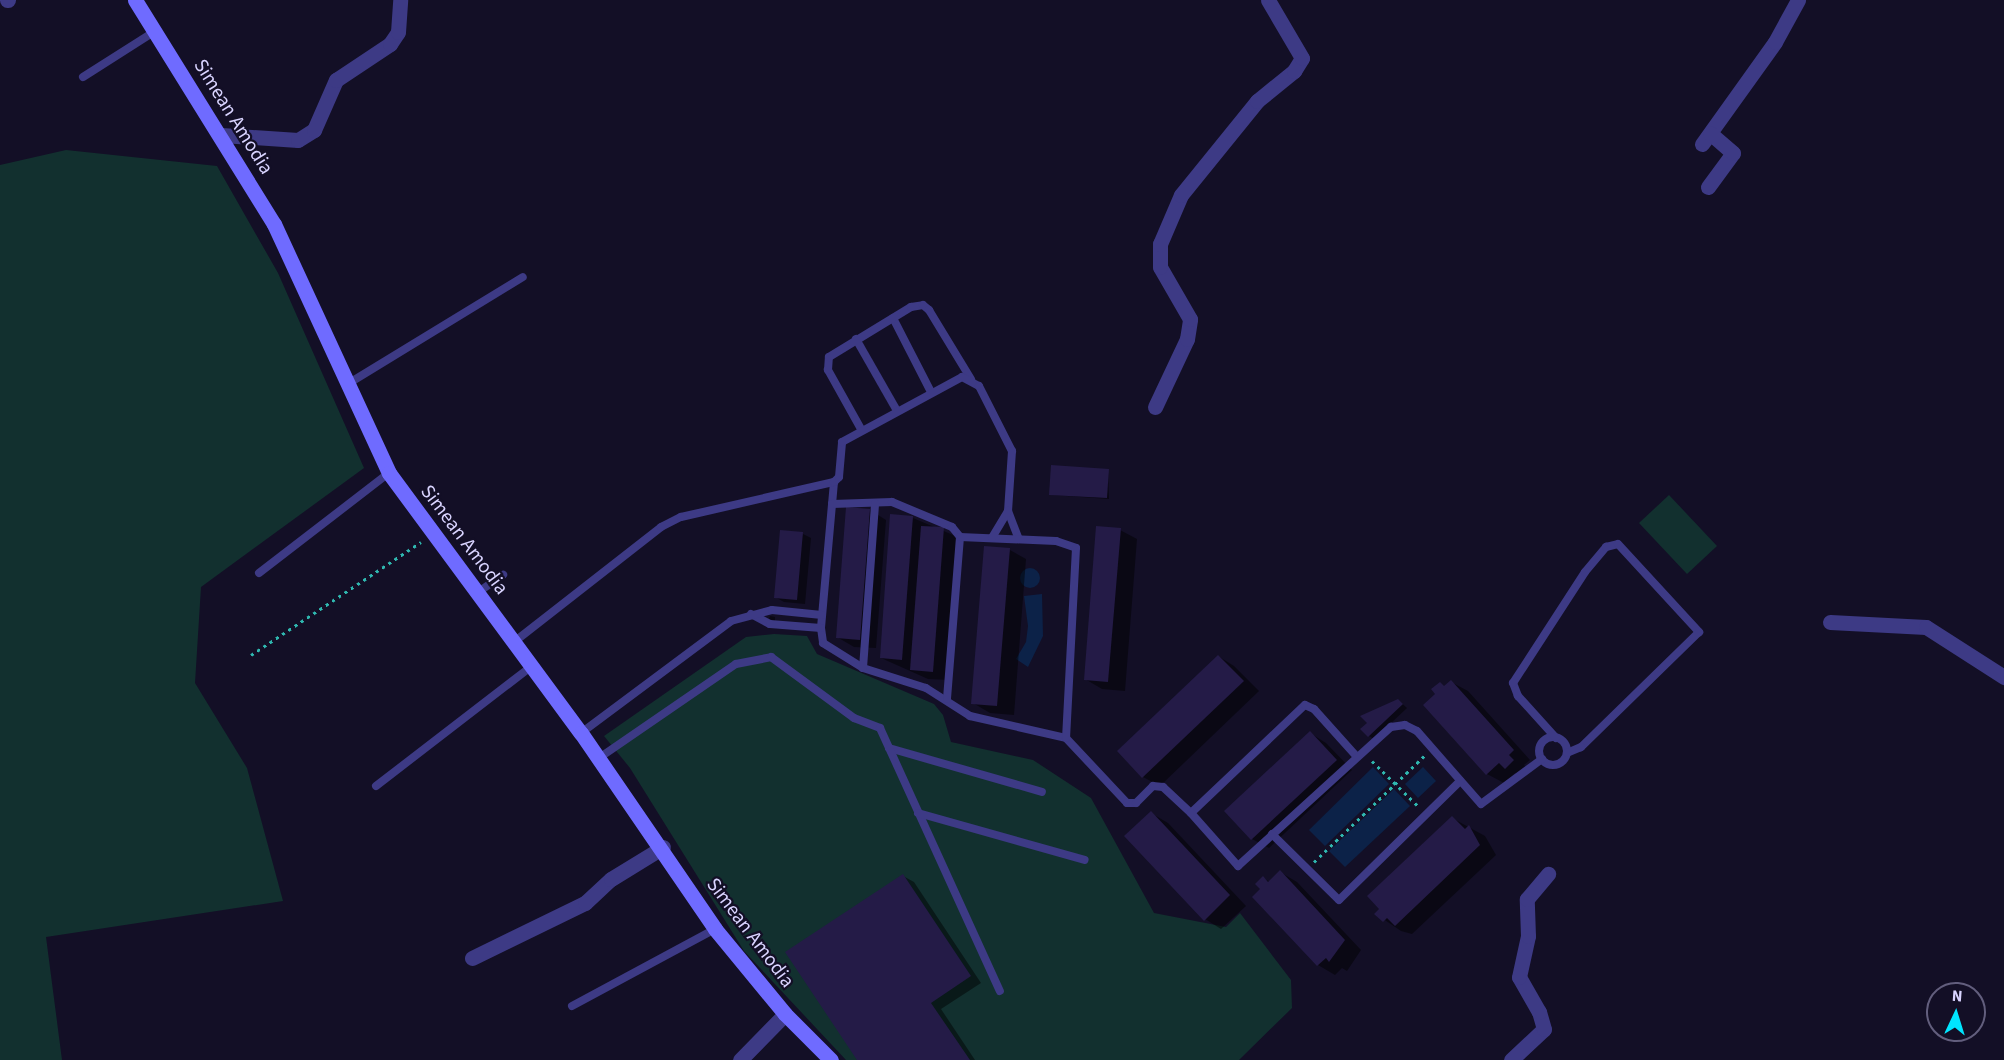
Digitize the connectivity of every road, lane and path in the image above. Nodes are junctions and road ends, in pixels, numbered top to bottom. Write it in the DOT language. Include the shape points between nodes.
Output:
graph roads {
  1 [pos="135,0"];
  2 [pos="400,0"];
  3 [pos="1268,0"];
  4 [pos="1798,0"];
  5 [pos="154,32"];
  6 [pos="83,77"];
  7 [pos="221,135"];
  8 [pos="1708,188"];
  9 [pos="523,277"];
  10 [pos="893,318"];
  11 [pos="856,339"];
  12 [pos="971,379"];
  13 [pos="345,386"];
  14 [pos="931,393"];
  15 [pos="1155,407"];
  16 [pos="897,411"];
  17 [pos="861,429"];
  18 [pos="389,473"];
  19 [pos="834,483"];
  20 [pos="875,503"];
  21 [pos="832,504"];
  22 [pos="1008,511"];
  23 [pos="432,535"];
  24 [pos="960,537"];
  25 [pos="992,538"];
  26 [pos="1019,539"];
  27 [pos="259,573"];
  28 [pos="502,575"];
  29 [pos="477,593"];
  30 [pos="751,614"];
  31 [pos="822,615"];
  32 [pos="1830,622"];
  33 [pos="821,628"];
  34 [pos="514,642"];
  35 [pos="251,655"];
  36 [pos="532,666"];
  37 [pos="863,668"];
  38 [pos="2004,677"];
  39 [pos="947,698"];
  40 [pos="581,733"];
  41 [pos="1066,738"];
  42 [pos="1556,738"];
  43 [pos="889,748"];
  44 [pos="1432,748"];
  45 [pos="1567,753"];
  46 [pos="1359,754"];
  47 [pos="599,758"];
  48 [pos="1542,759"];
  49 [pos="1460,781"];
  50 [pos="1395,783"];
  51 [pos="376,786"];
  52 [pos="1042,792"];
  53 [pos="918,813"];
  54 [pos="1191,813"];
  55 [pos="1426,814"];
  56 [pos="1272,834"];
  57 [pos="663,847"];
  58 [pos="1085,860"];
  59 [pos="1307,869"];
  60 [pos="1548,874"];
  61 [pos="715,929"];
  62 [pos="472,958"];
  63 [pos="1000,991"];
  64 [pos="572,1006"];
  65 [pos="785,1014"];
  66 [pos="740,1060"];
  67 [pos="831,1060"];
  68 [pos="1511,1060"];
  1 -- 5 [label="street, Simean Amodia"];
  2 -- 7 [label="street" via="394,38 336,80 314,130 298,140"];
  3 -- 15 [label="street" via="1302,58 1294,71 1257,101 1181,195 1160,244 1160,267 1190,319 1186,339"];
  4 -- 8 [label="street" via="1775,42 1706,139 1733,153"];
  5 -- 6 [label="lane"];
  5 -- 7 [label="street, Simean Amodia"];
  7 -- 13 [label="street, Simean Amodia" via="297,267"];
  9 -- 13 [label="lane"];
  10 -- 11 [label="lane"];
  10 -- 12 [label="lane" via="923,305"];
  10 -- 14 [label="lane"];
  11 -- 16 [label="lane"];
  11 -- 17 [label="lane" via="834,351 828,370"];
  12 -- 14 [label="lane" via="962,377"];
  12 -- 22 [label="lane" via="979,386 1012,452"];
  13 -- 18 [label="street, Simean Amodia"];
  14 -- 16 [label="lane"];
  16 -- 17 [label="lane"];
  17 -- 19 [label="lane" via="842,442 839,477"];
  18 -- 23 [label="street, Simean Amodia"];
  18 -- 27 [label="lane"];
  19 -- 21 [label="lane"];
  19 -- 34 [label="lane" via="681,517 632,549"];
  20 -- 21 [label="lane"];
  20 -- 24 [label="lane" via="892,502 933,518 952,527"];
  20 -- 37 [label="lane"];
  21 -- 31 [label="lane"];
  22 -- 25 [label="lane"];
  22 -- 26 [label="lane"];
  23 -- 29 [label="street, Simean Amodia"];
  23 -- 35 [label="path"];
  24 -- 25 [label="lane"];
  24 -- 39 [label="lane"];
  25 -- 26 [label="lane"];
  26 -- 41 [label="lane" via="1056,541 1076,548"];
  28 -- 29 [label="lane"];
  29 -- 34 [label="street, Simean Amodia"];
  30 -- 31 [label="lane" via="772,610"];
  30 -- 33 [label="lane" via="770,624"];
  30 -- 40 [label="lane" via="731,621"];
  31 -- 33 [label="lane"];
  32 -- 38 [label="street" via="1926,627"];
  33 -- 37 [label="lane" via="828,649"];
  34 -- 36 [label="street, Simean Amodia"];
  36 -- 40 [label="street, Simean Amodia"];
  36 -- 51 [label="lane"];
  37 -- 39 [label="lane"];
  39 -- 41 [label="lane" via="970,716"];
  40 -- 47 [label="street, Simean Amodia"];
  41 -- 54 [label="lane" via="1127,803 1136,802 1153,786 1164,787"];
  42 -- 45 [label="lane" via="1565,743"];
  42 -- 45 [label="lane" via="1518,696 1513,683 1585,572 1606,547 1618,544 1699,632 1581,747"];
  42 -- 48 [label="lane" via="1542,743"];
  43 -- 47 [label="lane" via="880,728 854,718 771,657 736,663"];
  43 -- 52 [label="lane"];
  43 -- 53 [label="lane"];
  44 -- 46 [label="lane" via="1405,725 1391,727"];
  44 -- 49 [label="lane"];
  44 -- 50 [label="path"];
  45 -- 48 [label="lane" via="1565,759 1553,765"];
  46 -- 50 [label="path"];
  46 -- 54 [label="lane" via="1314,708 1305,705"];
  46 -- 56 [label="lane"];
  47 -- 57 [label="street, Simean Amodia"];
  48 -- 49 [label="lane" via="1481,804"];
  49 -- 55 [label="lane"];
  50 -- 55 [label="path"];
  50 -- 59 [label="path"];
  53 -- 58 [label="lane"];
  53 -- 63 [label="lane"];
  54 -- 56 [label="lane" via="1238,866"];
  55 -- 59 [label="lane" via="1339,900"];
  56 -- 59 [label="lane"];
  57 -- 61 [label="street, Simean Amodia"];
  57 -- 62 [label="street" via="611,879 585,903"];
  60 -- 68 [label="street" via="1527,899 1528,936 1519,977 1544,1029"];
  61 -- 64 [label="lane"];
  61 -- 65 [label="street, Simean Amodia"];
  65 -- 66 [label="street"];
  65 -- 67 [label="street, Simean Amodia"];
}
